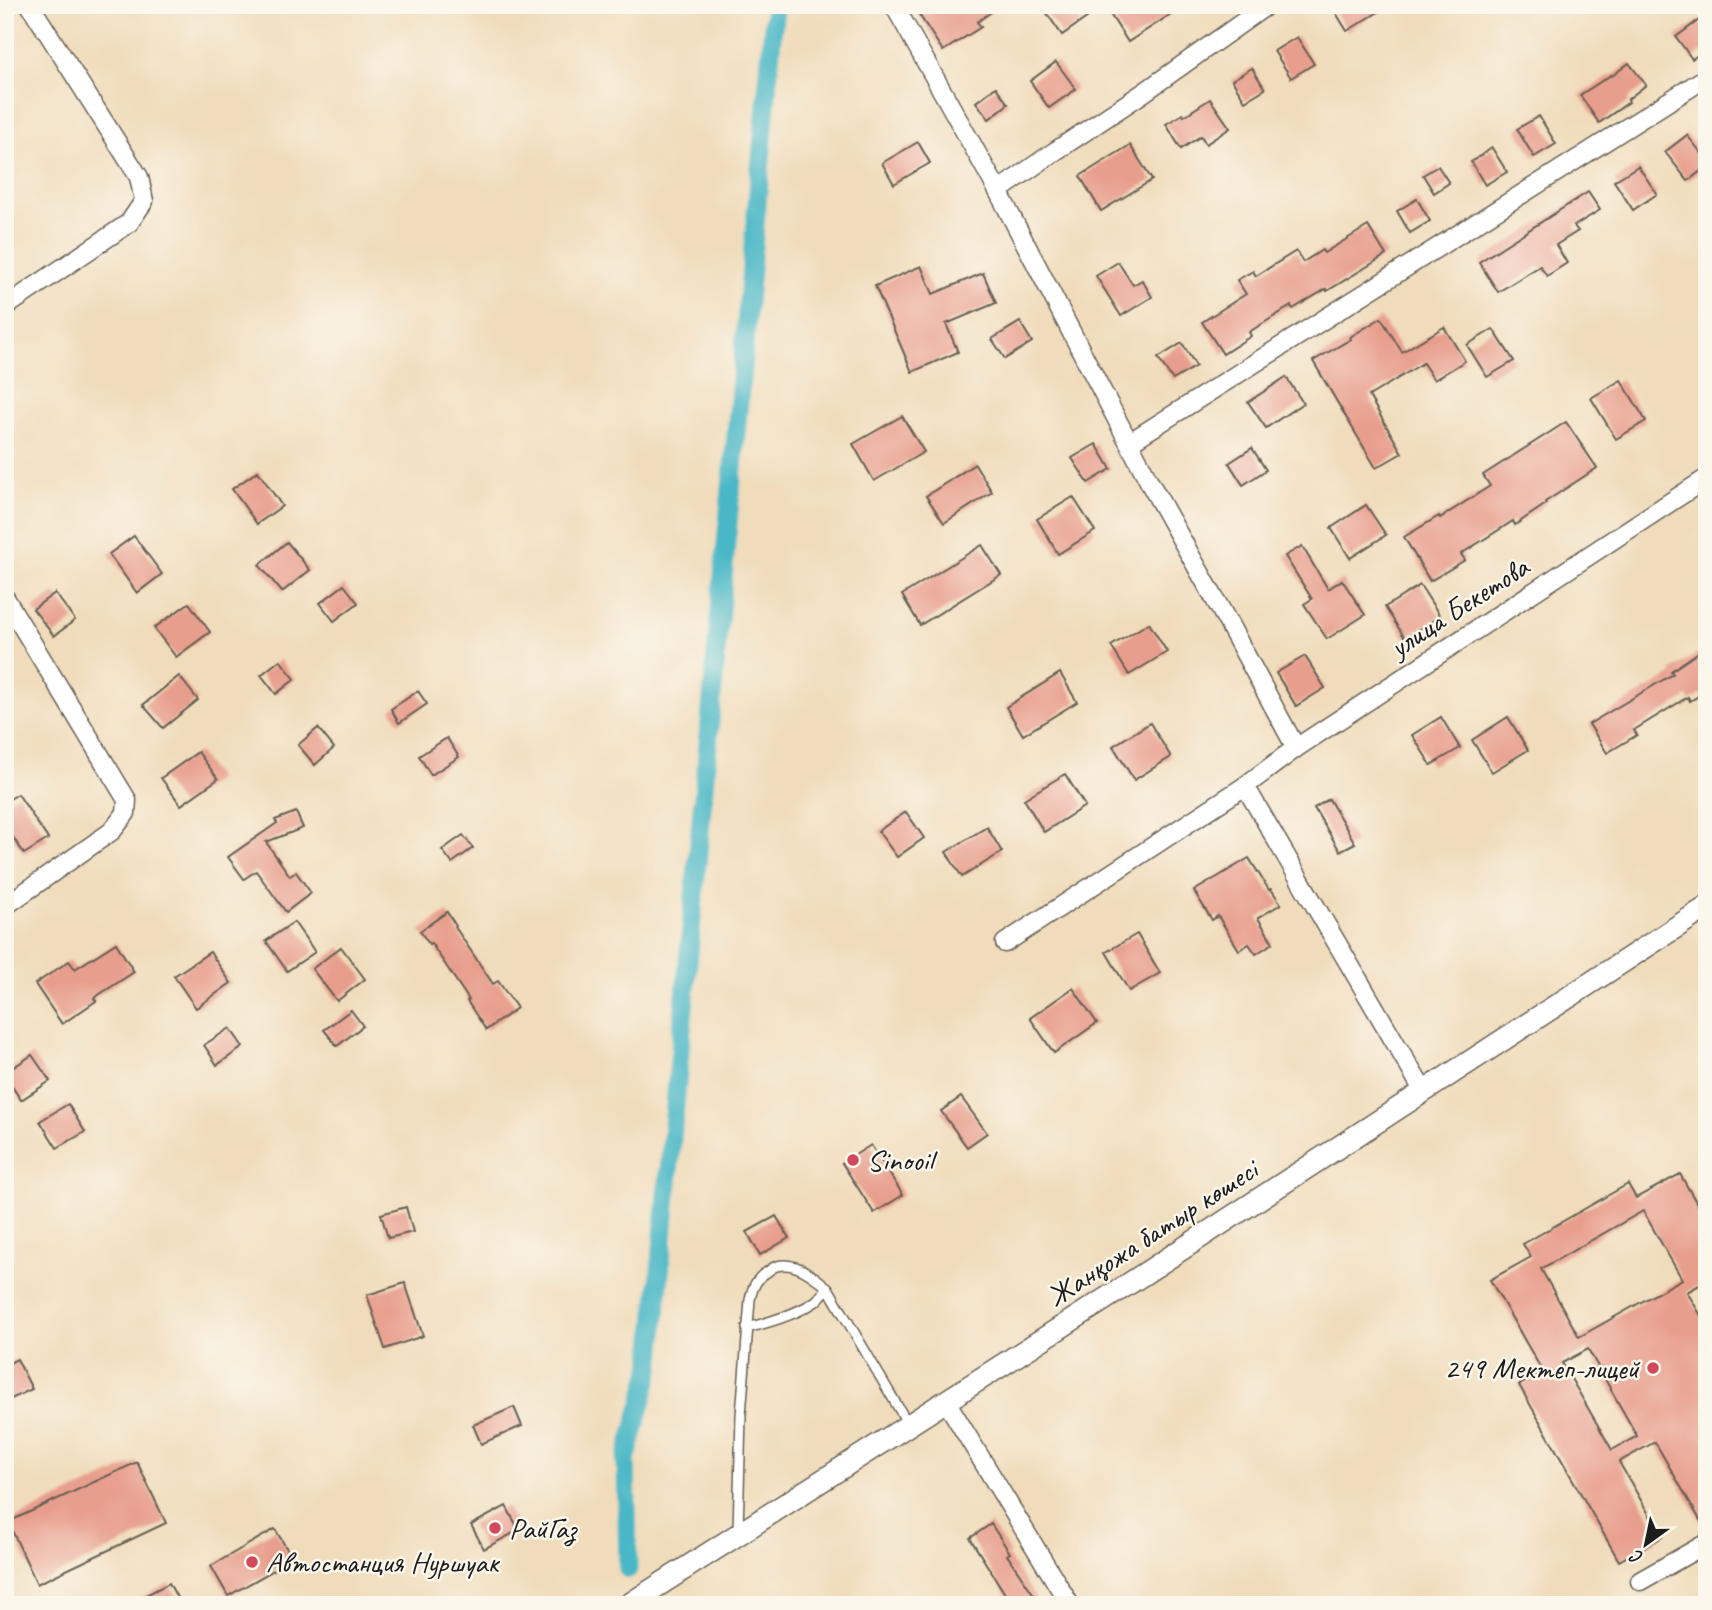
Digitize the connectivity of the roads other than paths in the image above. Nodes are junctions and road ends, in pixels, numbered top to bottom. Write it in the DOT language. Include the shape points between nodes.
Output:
graph roads {
  1 [pos="30,5"];
  2 [pos="894,5"];
  3 [pos="1267,5"];
  4 [pos="1707,77"];
  5 [pos="998,191"];
  6 [pos="5,307"];
  7 [pos="1130,442"];
  8 [pos="1707,478"];
  9 [pos="5,598"];
  10 [pos="1296,748"];
  11 [pos="1245,786"];
  12 [pos="5,906"];
  13 [pos="1707,907"];
  14 [pos="1004,943"];
  15 [pos="1424,1092"];
  16 [pos="828,1288"];
  17 [pos="747,1328"];
  18 [pos="946,1401"];
  19 [pos="909,1425"];
  20 [pos="738,1535"];
  21 [pos="1707,1544"];
  22 [pos="1640,1581"];
  23 [pos="628,1605"];
  24 [pos="1070,1605"];
  1 -- 6 [label="street" via="139,177 144,201 129,223"];
  2 -- 5 [label="street"];
  3 -- 5 [label="street"];
  4 -- 7 [label="street"];
  5 -- 7 [label="street"];
  7 -- 10 [label="street"];
  8 -- 10 [label="street, улица Бекетова"];
  9 -- 12 [label="street" via="127,800 126,813 112,831"];
  10 -- 11 [label="street, улица Бекетова"];
  11 -- 14 [label="street, улица Бекетова"];
  11 -- 15 [label="street"];
  13 -- 15 [label="street, Жанқожа батыр көшесі"];
  15 -- 18 [label="street, Жанқожа батыр көшесі"];
  16 -- 17 [label="lane" via="799,1309"];
  16 -- 17 [label="lane" via="795,1266 777,1266 752,1287"];
  16 -- 19 [label="lane"];
  17 -- 20 [label="lane"];
  18 -- 19 [label="street, Жанқожа батыр көшесі"];
  18 -- 24 [label="street"];
  19 -- 20 [label="street, Жанқожа батыр көшесі"];
  20 -- 23 [label="street, Жанқожа батыр көшесі"];
  21 -- 22 [label="street"];
}
